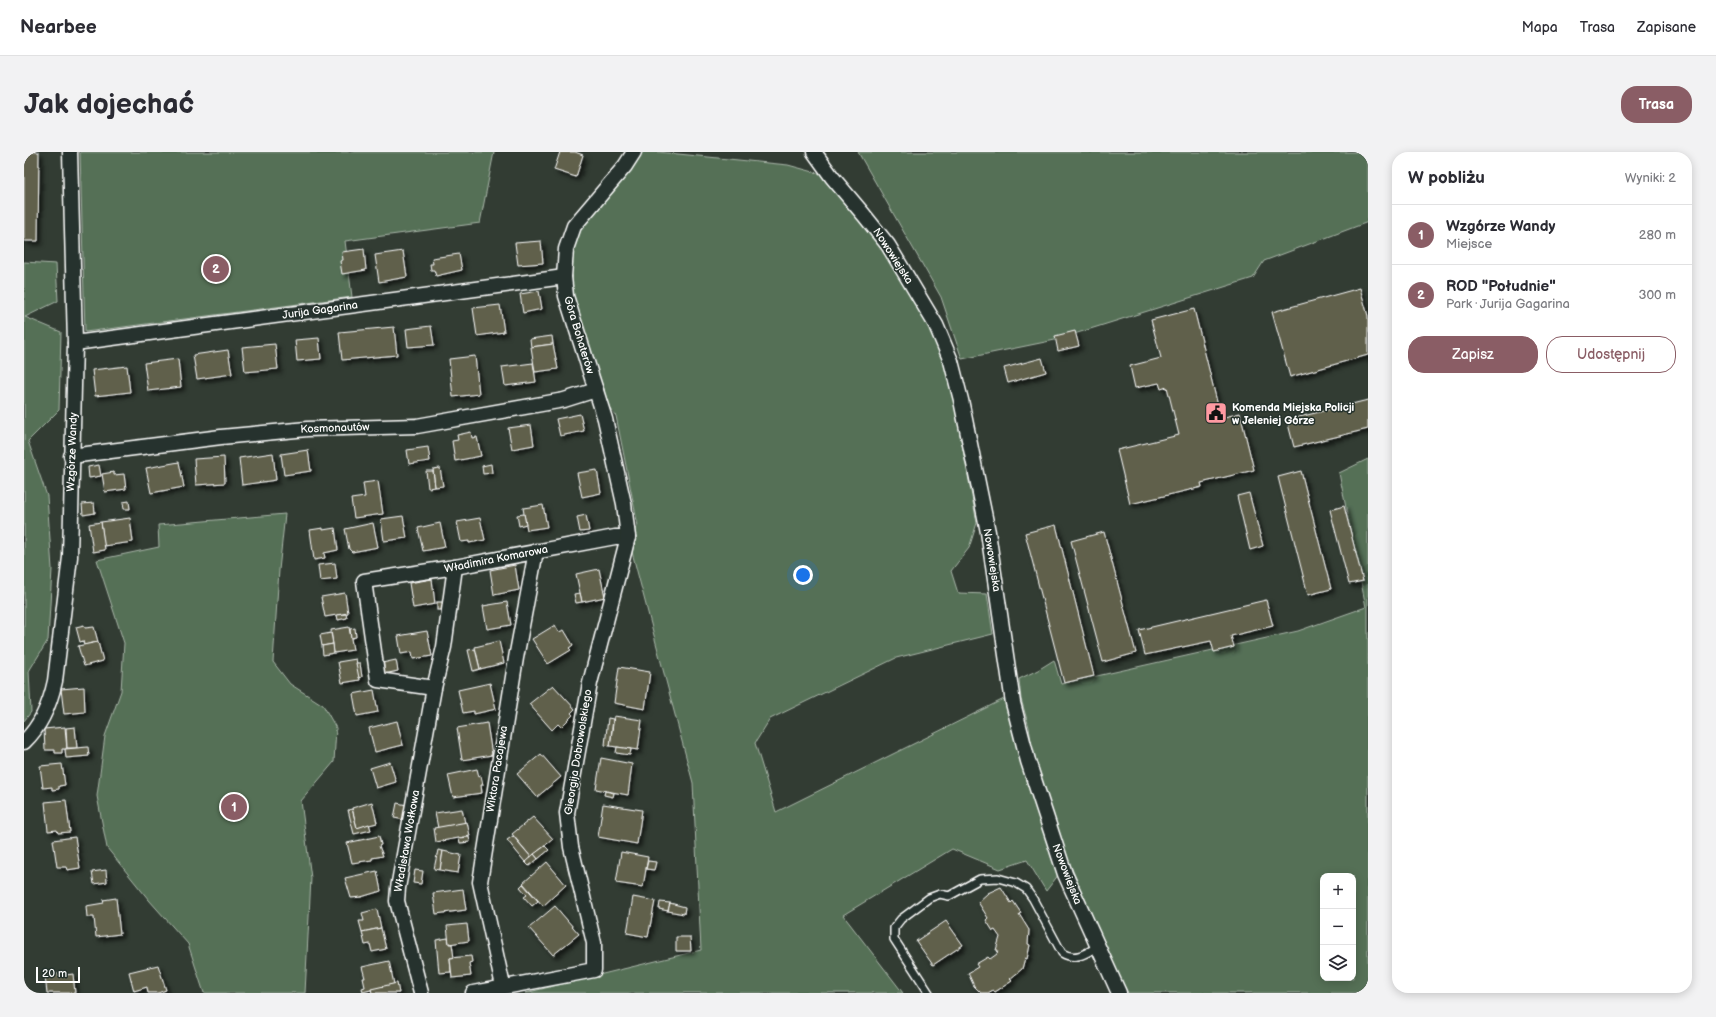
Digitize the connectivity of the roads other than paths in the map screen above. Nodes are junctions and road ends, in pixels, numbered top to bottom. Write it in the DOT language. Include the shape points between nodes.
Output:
graph roads {
  1 [pos="70,152"];
  2 [pos="634,152"];
  3 [pos="814,152"];
  4 [pos="564,277"];
  5 [pos="75,343"];
  6 [pos="596,390"];
  7 [pos="71,456"];
  8 [pos="628,537"];
  9 [pos="536,551"];
  10 [pos="454,567"];
  11 [pos="434,688"];
  12 [pos="24,742"];
  13 [pos="1097,947"];
  14 [pos="503,986"];
  15 [pos="421,993"];
  16 [pos="473,993"];
  17 [pos="929,993"];
  18 [pos="1119,993"];
  1 -- 5 [label="street, Wzgórze Wandy"];
  2 -- 4 [label="street, Góra Bohaterów" via="574,226 566,249"];
  3 -- 13 [label="street, Nowowiejska" via="888,245 936,325 951,361 988,532 1013,703 1028,761 1065,874"];
  4 -- 5 [label="street, Jurija Gagarina"];
  4 -- 6 [label="street, Góra Bohaterów" via="566,296"];
  5 -- 7 [label="street, Wzgórze Wandy"];
  6 -- 7 [label="street, Kosmonautów" via="564,400 417,426 307,429"];
  6 -- 8 [label="street, Góra Bohaterów" via="624,504"];
  7 -- 12 [label="street, Wzgórze Wandy" via="70,557 55,681 45,713 35,732"];
  8 -- 9 [label="street, Władimira Komarowa"];
  8 -- 14 [label="street, Gieorgija Dobrowolskiego" via="590,683 567,813 571,847 594,943 594,970"];
  9 -- 10 [label="street, Władimira Komarowa"];
  9 -- 14 [label="street, Wiktora Pacajewa" via="480,882"];
  10 -- 11 [label="street, Władisława Wołkowa" via="449,616"];
  10 -- 11 [label="street, Władimira Komarowa" via="364,581 378,680"];
  11 -- 15 [label="street, Władisława Wołkowa" via="397,901"];
  13 -- 17 [label="lane" via="1082,956 1069,958 1062,953 1026,888 998,878 980,879 949,896 940,894 929,898 901,919 894,928 894,939"];
  13 -- 18 [label="street, Nowowiejska"];
  14 -- 16 [label="street"];
}
